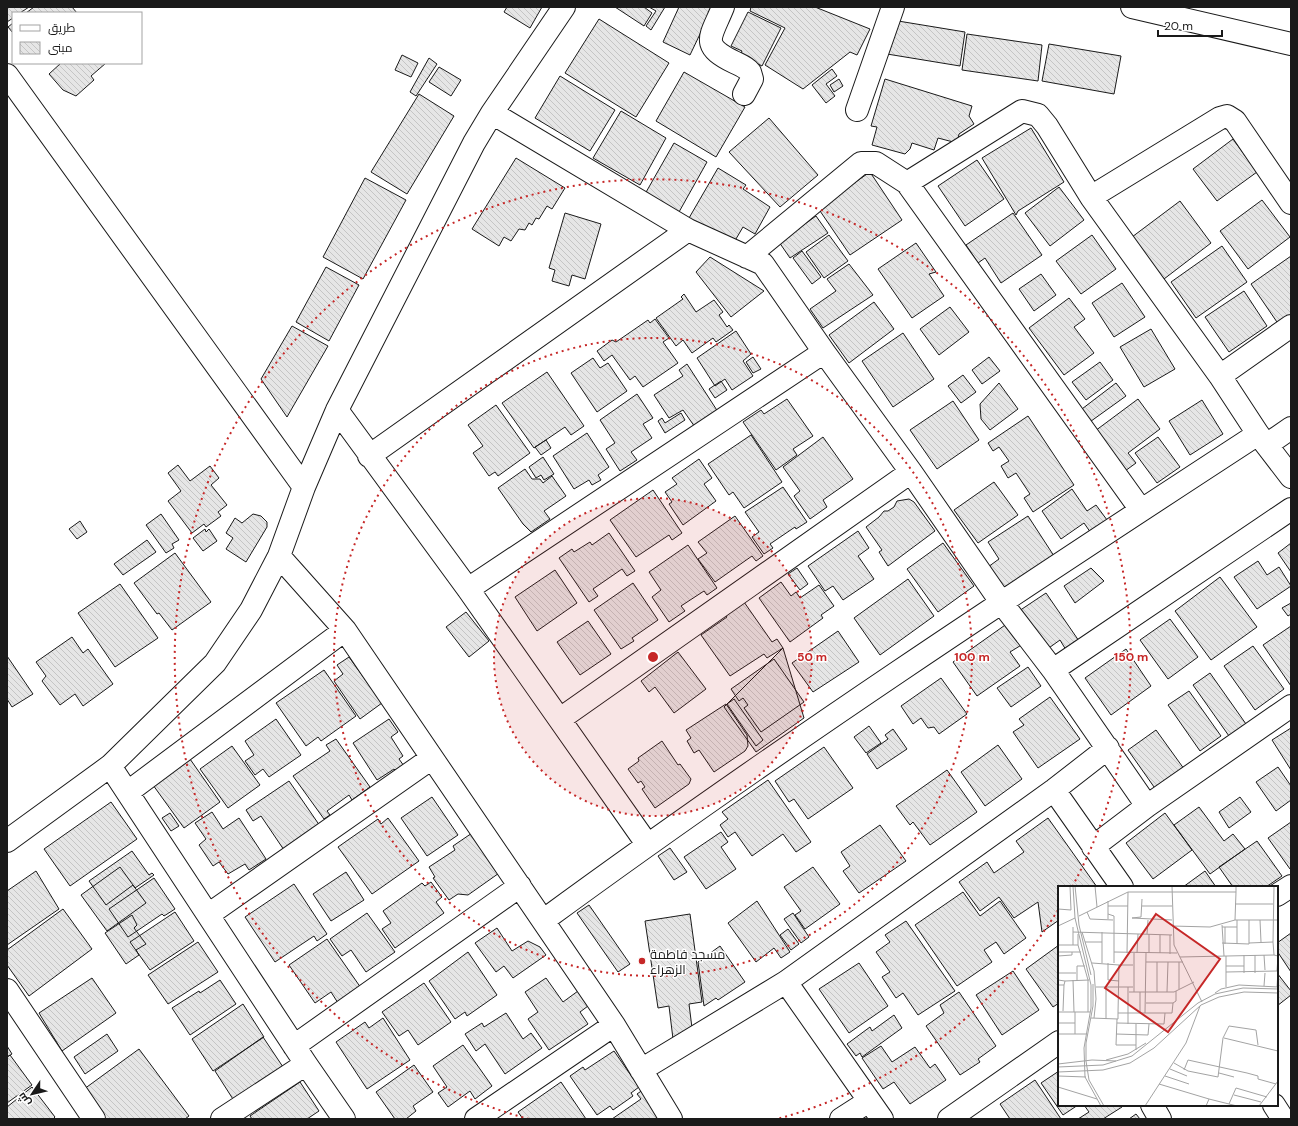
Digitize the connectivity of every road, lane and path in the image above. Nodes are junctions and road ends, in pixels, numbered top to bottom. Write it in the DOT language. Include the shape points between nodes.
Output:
graph roads {
  1 [pos="564,7"];
  2 [pos="723,7"];
  3 [pos="893,7"];
  4 [pos="1132,7"];
  5 [pos="1281,41"];
  6 [pos="1291,52"];
  7 [pos="7,75"];
  8 [pos="744,94"];
  9 [pos="857,110"];
  10 [pos="492,113"];
  11 [pos="907,183"];
  12 [pos="1091,197"];
  13 [pos="1291,203"];
  14 [pos="688,230"];
  15 [pos="747,257"];
  16 [pos="1291,326"];
  17 [pos="824,352"];
  18 [pos="1220,376"];
  19 [pos="337,410"];
  20 [pos="1291,428"];
  21 [pos="1263,439"];
  22 [pos="369,456"];
  23 [pos="911,472"];
  24 [pos="1291,477"];
  25 [pos="304,487"];
  26 [pos="1291,509"];
  27 [pos="1141,510"];
  28 [pos="280,556"];
  29 [pos="468,589"];
  30 [pos="1001,602"];
  31 [pos="345,630"];
  32 [pos="1053,670"];
  33 [pos="1291,706"];
  34 [pos="560,719"];
  35 [pos="1108,748"];
  36 [pos="432,758"];
  37 [pos="110,766"];
  38 [pos="1054,790"];
  39 [pos="128,792"];
  40 [pos="1147,806"];
  41 [pos="8,839"];
  42 [pos="647,844"];
  43 [pos="1093,847"];
  44 [pos="520,886"];
  45 [pos="1121,886"];
  46 [pos="1291,886"];
  47 [pos="1278,894"];
  48 [pos="208,915"];
  49 [pos="544,920"];
  50 [pos="786,982"];
  51 [pos="7,990"];
  52 [pos="614,1025"];
  53 [pos="1058,1043"];
  54 [pos="294,1046"];
  55 [pos="306,1064"];
  56 [pos="641,1070"];
  57 [pos="869,1101"];
  58 [pos="1153,1106"];
  59 [pos="94,1119"];
  60 [pos="222,1119"];
  61 [pos="344,1119"];
  62 [pos="476,1119"];
  63 [pos="671,1119"];
  64 [pos="841,1119"];
  65 [pos="882,1119"];
  66 [pos="949,1119"];
  67 [pos="1160,1119"];
  1 -- 10 [label="street"];
  2 -- 8 [label="street" via="711,36 712,46 718,54 750,72 752,79"];
  3 -- 9 [label="street"];
  4 -- 5 [label="street"];
  5 -- 6 [label="street"];
  7 -- 25 [label="street"];
  10 -- 14 [label="street"];
  10 -- 19 [label="street" via="474,143"];
  11 -- 12 [label="street" via="1022,111 1038,115 1047,126"];
  11 -- 15 [label="street" via="876,163 861,163"];
  11 -- 27 [label="street"];
  12 -- 13 [label="street" via="1227,116 1235,121"];
  12 -- 18 [label="street"];
  14 -- 15 [label="street"];
  14 -- 22 [label="street"];
  15 -- 17 [label="street" via="764,264"];
  16 -- 18 [label="street"];
  17 -- 23 [label="street"];
  17 -- 29 [label="street"];
  18 -- 21 [label="street"];
  19 -- 22 [label="street"];
  19 -- 25 [label="street"];
  20 -- 21 [label="street"];
  21 -- 24 [label="street"];
  21 -- 27 [label="street"];
  22 -- 29 [label="street"];
  23 -- 30 [label="street"];
  23 -- 34 [label="street"];
  25 -- 28 [label="street"];
  26 -- 32 [label="street"];
  27 -- 30 [label="street"];
  28 -- 31 [label="street"];
  28 -- 37 [label="street" via="251,610 215,663"];
  29 -- 34 [label="street"];
  30 -- 32 [label="street"];
  30 -- 42 [label="street"];
  31 -- 36 [label="street"];
  31 -- 39 [label="street"];
  32 -- 35 [label="street"];
  33 -- 40 [label="street"];
  34 -- 42 [label="street"];
  35 -- 38 [label="street"];
  35 -- 40 [label="street"];
  36 -- 44 [label="street"];
  36 -- 48 [label="street"];
  37 -- 39 [label="street"];
  37 -- 41 [label="street"];
  38 -- 43 [label="street"];
  38 -- 50 [label="street"];
  39 -- 48 [label="street"];
  40 -- 43 [label="street"];
  42 -- 49 [label="street"];
  43 -- 45 [label="street"];
  44 -- 49 [label="street"];
  44 -- 54 [label="street"];
  46 -- 47 [label="street"];
  48 -- 54 [label="street"];
  49 -- 52 [label="street"];
  50 -- 56 [label="street"];
  50 -- 57 [label="street"];
  51 -- 59 [label="street"];
  52 -- 56 [label="street"];
  52 -- 62 [label="street"];
  53 -- 66 [label="street"];
  54 -- 55 [label="street"];
  55 -- 60 [label="street"];
  55 -- 61 [label="street"];
  56 -- 63 [label="street"];
  57 -- 64 [label="street"];
  57 -- 65 [label="street"];
  58 -- 67 [label="street"];
}
